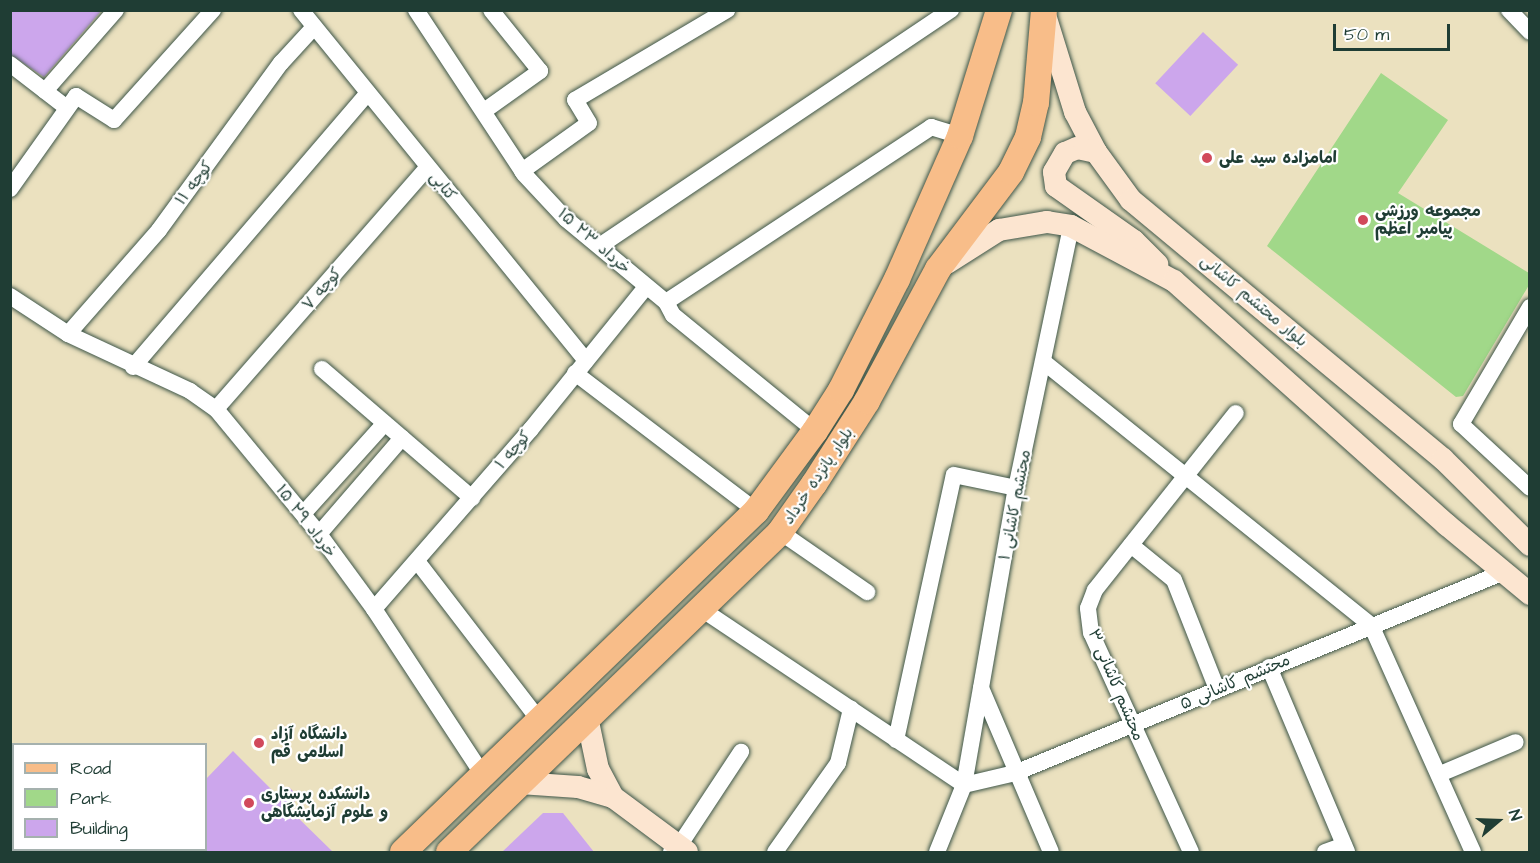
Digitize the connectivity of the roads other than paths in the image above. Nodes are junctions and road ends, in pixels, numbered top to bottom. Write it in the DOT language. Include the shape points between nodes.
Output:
graph roads {
  1 [pos="116,10"];
  2 [pos="213,10"];
  3 [pos="302,10"];
  4 [pos="416,10"];
  5 [pos="492,10"];
  6 [pos="727,10"];
  7 [pos="951,10"];
  8 [pos="1509,10"];
  9 [pos="1044,11"];
  10 [pos="997,12"];
  11 [pos="314,27"];
  12 [pos="1530,32"];
  13 [pos="10,64"];
  14 [pos="45,91"];
  15 [pos="368,93"];
  16 [pos="67,108"];
  17 [pos="484,111"];
  18 [pos="960,136"];
  19 [pos="1096,152"];
  20 [pos="427,168"];
  21 [pos="522,171"];
  22 [pos="11,188"];
  23 [pos="1071,226"];
  24 [pos="601,245"];
  25 [pos="938,269"];
  26 [pos="1174,281"];
  27 [pos="646,286"];
  28 [pos="10,296"];
  29 [pos="666,302"];
  30 [pos="1530,308"];
  31 [pos="68,334"];
  32 [pos="1045,363"];
  33 [pos="133,366"];
  34 [pos="580,367"];
  35 [pos="322,369"];
  36 [pos="216,409"];
  37 [pos="1236,413"];
  38 [pos="385,423"];
  39 [pos="815,431"];
  40 [pos="402,438"];
  41 [pos="1187,478"];
  42 [pos="1016,488"];
  43 [pos="1530,488"];
  44 [pos="472,498"];
  45 [pos="756,511"];
  46 [pos="303,514"];
  47 [pos="780,532"];
  48 [pos="319,534"];
  49 [pos="1131,545"];
  50 [pos="1530,545"];
  51 [pos="417,561"];
  52 [pos="1504,572"];
  53 [pos="867,592"];
  54 [pos="1530,594"];
  55 [pos="700,608"];
  56 [pos="374,609"];
  57 [pos="1371,625"];
  58 [pos="1269,666"];
  59 [pos="981,688"];
  60 [pos="1217,689"];
  61 [pos="851,710"];
  62 [pos="587,717"];
  63 [pos="539,720"];
  64 [pos="1133,725"];
  65 [pos="896,740"];
  66 [pos="1516,742"];
  67 [pos="741,752"];
  68 [pos="1015,773"];
  69 [pos="1440,774"];
  70 [pos="483,775"];
  71 [pos="520,783"];
  72 [pos="964,785"];
  73 [pos="613,797"];
  74 [pos="459,848"];
  75 [pos="1346,849"];
  76 [pos="679,850"];
  77 [pos="403,852"];
  78 [pos="775,852"];
  79 [pos="937,852"];
  80 [pos="1051,852"];
  81 [pos="1191,852"];
  82 [pos="1326,852"];
  83 [pos="1473,852"];
  1 -- 14 [label="street"];
  2 -- 16 [label="street" via="114,120 76,96"];
  3 -- 11 [label="street, کتابی"];
  4 -- 17 [label="street, ۱۵ خرداد ۲۳"];
  5 -- 17 [label="street" via="540,71"];
  6 -- 21 [label="street" via="575,100 589,123"];
  7 -- 24 [label="street"];
  8 -- 12 [label="street"];
  9 -- 19 [label="main road, بلوار محتشم کاشانی" via="1075,112"];
  9 -- 25 [label="main road, بلوار پانزده خرداد" via="1036,103 1028,137 1011,172"];
  10 -- 18 [label="main road, بلوار پانزده خرداد"];
  11 -- 15 [label="street, کتابی"];
  11 -- 31 [label="street, کوچه ۱۱" via="281,63 159,230"];
  13 -- 14 [label="street"];
  14 -- 16 [label="street"];
  15 -- 20 [label="street, کتابی"];
  15 -- 33 [label="street"];
  16 -- 22 [label="street"];
  17 -- 21 [label="street, ۱۵ خرداد ۲۳"];
  18 -- 29 [label="street" via="931,127"];
  18 -- 39 [label="main road, بلوار پانزده خرداد" via="897,279 841,390"];
  19 -- 26 [label="main road" via="1077,148 1065,153 1054,172 1056,186 1134,241"];
  19 -- 50 [label="main road, بلوار محتشم کاشانی" via="1131,200 1443,459"];
  20 -- 34 [label="street, کتابی"];
  20 -- 36 [label="street, کوچه ۷"];
  21 -- 24 [label="street, ۱۵ خرداد ۲۳" via="566,219"];
  23 -- 25 [label="main road" via="1047,222 999,230"];
  23 -- 26 [label="main road"];
  23 -- 32 [label="street, محتشم کاشانی ۱"];
  24 -- 27 [label="street, ۱۵ خرداد ۲۳"];
  25 -- 47 [label="main road, بلوار پانزده خرداد" via="867,401"];
  26 -- 52 [label="main road"];
  27 -- 29 [label="street, ۱۵ خرداد ۲۳"];
  27 -- 34 [label="street, کوچه ۱"];
  28 -- 31 [label="street, ۱۵ خرداد ۲۹"];
  29 -- 39 [label="street, ۱۵ خرداد ۲۳" via="673,315"];
  30 -- 43 [label="street" via="1461,424"];
  31 -- 33 [label="street, ۱۵ خرداد ۲۹"];
  32 -- 41 [label="street"];
  32 -- 42 [label="street, محتشم کاشانی ۱"];
  33 -- 36 [label="street, ۱۵ خرداد ۲۹" via="190,392"];
  34 -- 44 [label="street, کوچه ۱"];
  34 -- 45 [label="street, کتابی"];
  35 -- 38 [label="street"];
  36 -- 46 [label="street, ۱۵ خرداد ۲۹"];
  37 -- 41 [label="street, محتشم کاشانی ۳"];
  38 -- 40 [label="street"];
  38 -- 46 [label="street"];
  39 -- 45 [label="main road, بلوار پانزده خرداد"];
  40 -- 44 [label="street"];
  40 -- 48 [label="street"];
  41 -- 49 [label="street, محتشم کاشانی ۳"];
  41 -- 57 [label="street"];
  42 -- 59 [label="street, محتشم کاشانی ۱"];
  42 -- 65 [label="street" via="954,475"];
  44 -- 51 [label="street, کوچه ۱"];
  45 -- 63 [label="main road, بلوار پانزده خرداد"];
  46 -- 48 [label="street, ۱۵ خرداد ۲۹"];
  47 -- 53 [label="street"];
  47 -- 55 [label="main road, بلوار پانزده خرداد"];
  48 -- 56 [label="street, ۱۵ خرداد ۲۹"];
  49 -- 60 [label="street" via="1174,580"];
  49 -- 64 [label="street, محتشم کاشانی ۳" via="1095,590 1088,608 1091,633"];
  51 -- 56 [label="street, کوچه ۱"];
  51 -- 63 [label="street"];
  52 -- 54 [label="main road"];
  52 -- 57 [label="street, محتشم کاشانی ۵"];
  55 -- 61 [label="street"];
  55 -- 62 [label="main road, بلوار پانزده خرداد"];
  56 -- 70 [label="street, ۱۵ خرداد ۲۹"];
  57 -- 58 [label="street, محتشم کاشانی ۵"];
  57 -- 69 [label="street"];
  58 -- 60 [label="street, محتشم کاشانی ۵"];
  58 -- 75 [label="street"];
  59 -- 68 [label="street"];
  59 -- 72 [label="street, محتشم کاشانی ۱"];
  60 -- 64 [label="street, محتشم کاشانی ۵"];
  61 -- 65 [label="street"];
  61 -- 78 [label="street" via="838,763"];
  62 -- 71 [label="main road, بلوار پانزده خرداد"];
  62 -- 73 [label="main road" via="598,769"];
  63 -- 70 [label="main road, بلوار پانزده خرداد"];
  64 -- 68 [label="street, محتشم کاشانی ۵"];
  64 -- 81 [label="street, محتشم کاشانی ۳"];
  65 -- 72 [label="street"];
  66 -- 69 [label="street"];
  67 -- 76 [label="street"];
  68 -- 72 [label="street, محتشم کاشانی ۵"];
  68 -- 80 [label="street"];
  69 -- 83 [label="street"];
  70 -- 77 [label="main road, بلوار پانزده خرداد"];
  71 -- 73 [label="main road" via="578,787"];
  71 -- 74 [label="main road, بلوار پانزده خرداد"];
  72 -- 79 [label="street, محتشم کاشانی ۱"];
  73 -- 76 [label="main road"];
  75 -- 82 [label="street"];
}
